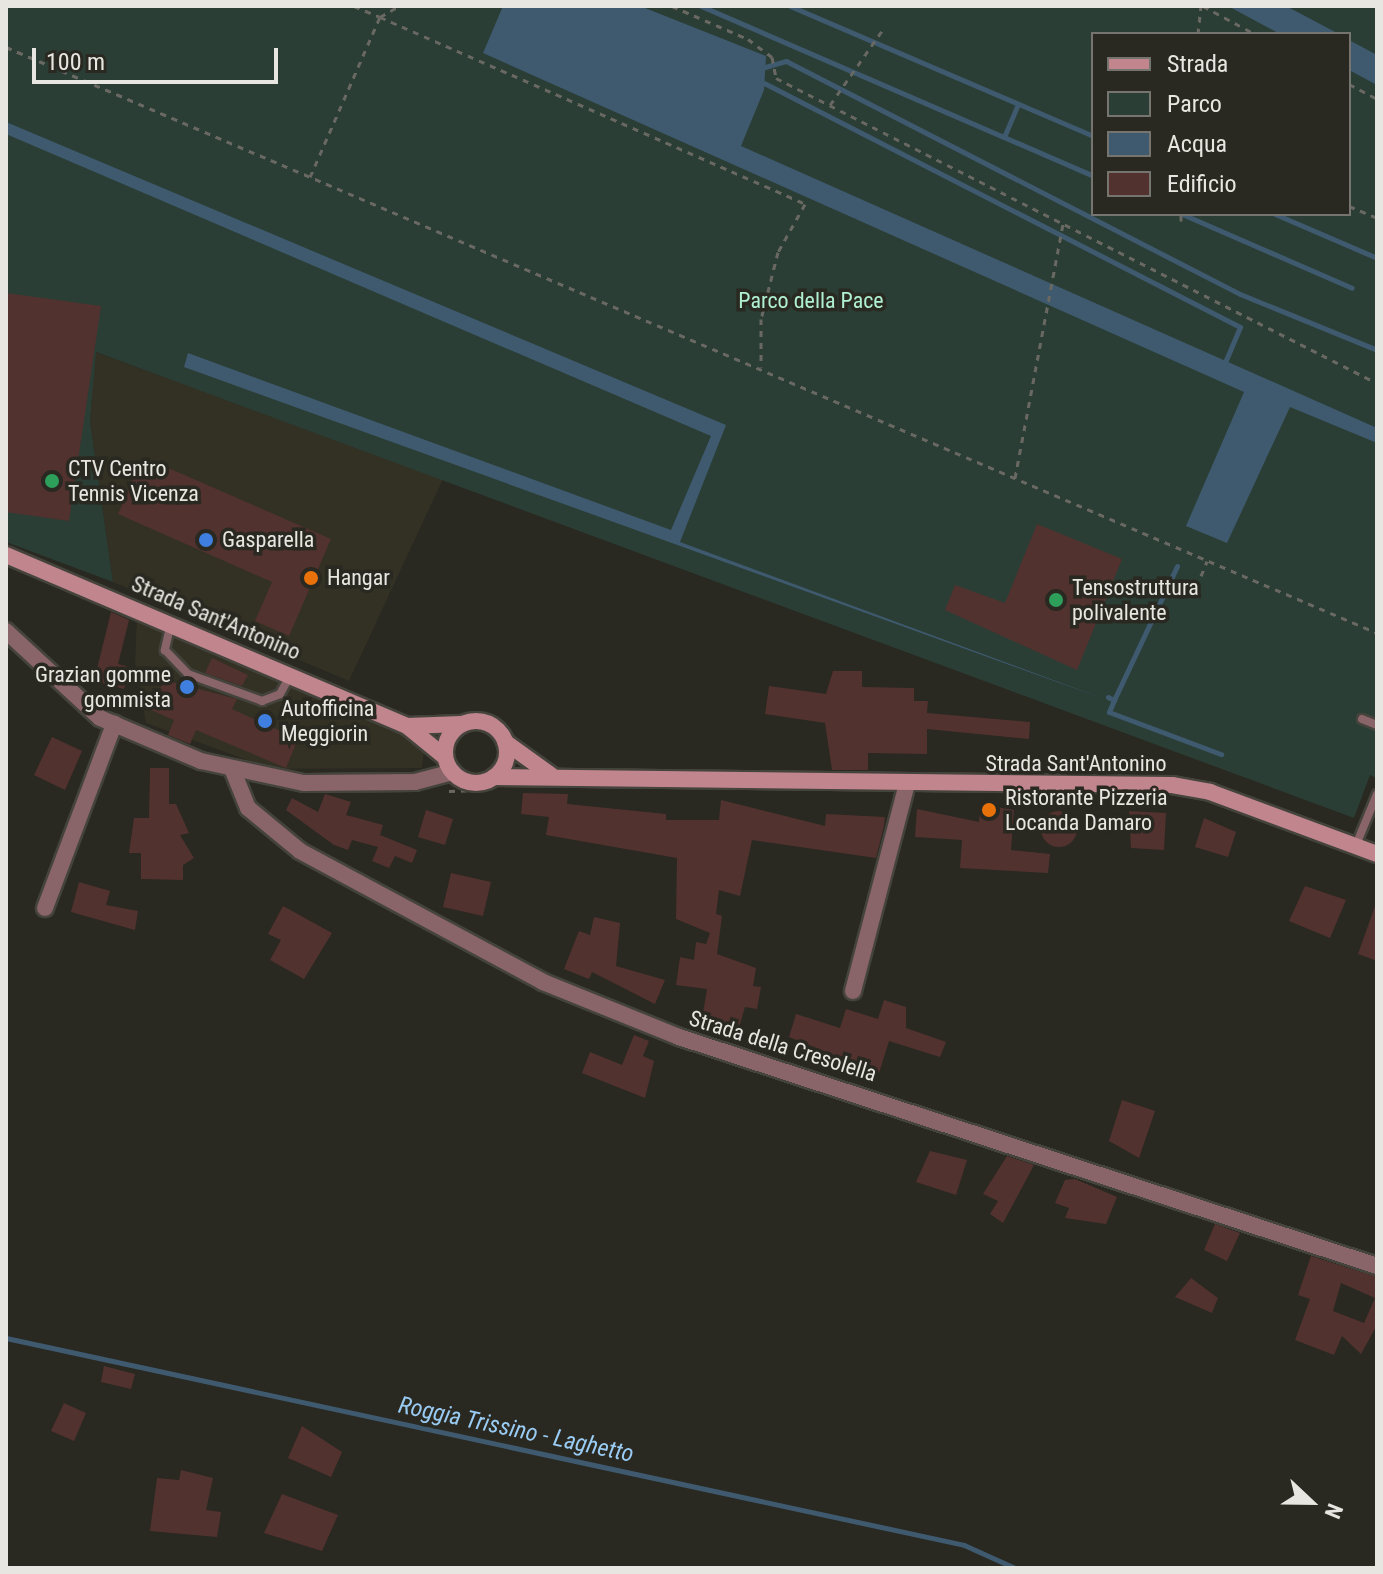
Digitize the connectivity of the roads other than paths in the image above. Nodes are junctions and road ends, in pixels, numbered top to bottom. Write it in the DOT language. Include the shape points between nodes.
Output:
graph roads {
  1 [pos="6,555"];
  2 [pos="171,622"];
  3 [pos="6,631"];
  4 [pos="291,674"];
  5 [pos="1362,719"];
  6 [pos="114,724"];
  7 [pos="461,724"];
  8 [pos="1377,725"];
  9 [pos="407,726"];
  10 [pos="505,742"];
  11 [pos="449,765"];
  12 [pos="233,771"];
  13 [pos="494,777"];
  14 [pos="560,779"];
  15 [pos="906,787"];
  16 [pos="1377,794"];
  17 [pos="1374,809"];
  18 [pos="1356,845"];
  19 [pos="1377,854"];
  20 [pos="45,908"];
  21 [pos="853,991"];
  22 [pos="1377,1266"];
  1 -- 2 [label="main road, Strada Sant'Antonino"];
  2 -- 4 [label="main road, Strada Sant'Antonino"];
  2 -- 4 [label="lane" via="165,650 188,674 262,701 280,694"];
  3 -- 6 [label="street, Strada Sant'Antonino"];
  4 -- 9 [label="main road, Strada Sant'Antonino"];
  5 -- 8 [label="lane"];
  6 -- 12 [label="street, Strada Sant'Antonino"];
  6 -- 20 [label="street"];
  7 -- 9 [label="main road, Strada Sant'Antonino"];
  7 -- 10 [label="main road, Strada Sant'Antonino" via="482,721"];
  7 -- 11 [label="main road" via="448,738"];
  9 -- 11 [label="main road, Strada Sant'Antonino"];
  10 -- 13 [label="main road" via="505,761"];
  10 -- 14 [label="main road, Strada Sant'Antonino" via="531,767"];
  11 -- 12 [label="street, Strada Sant'Antonino" via="415,782 304,783"];
  11 -- 13 [label="main road, Strada Sant'Antonino" via="468,782"];
  12 -- 22 [label="street, Strada della Cresolella" via="248,808 300,851 543,982 679,1037"];
  13 -- 14 [label="main road, Strada Sant'Antonino"];
  14 -- 15 [label="main road, Strada Sant'Antonino"];
  15 -- 18 [label="main road, Strada Sant'Antonino" via="1172,785"];
  15 -- 21 [label="street"];
  16 -- 17 [label="lane"];
  17 -- 18 [label="lane"];
  18 -- 19 [label="main road, Strada Sant'Antonino"];
}
